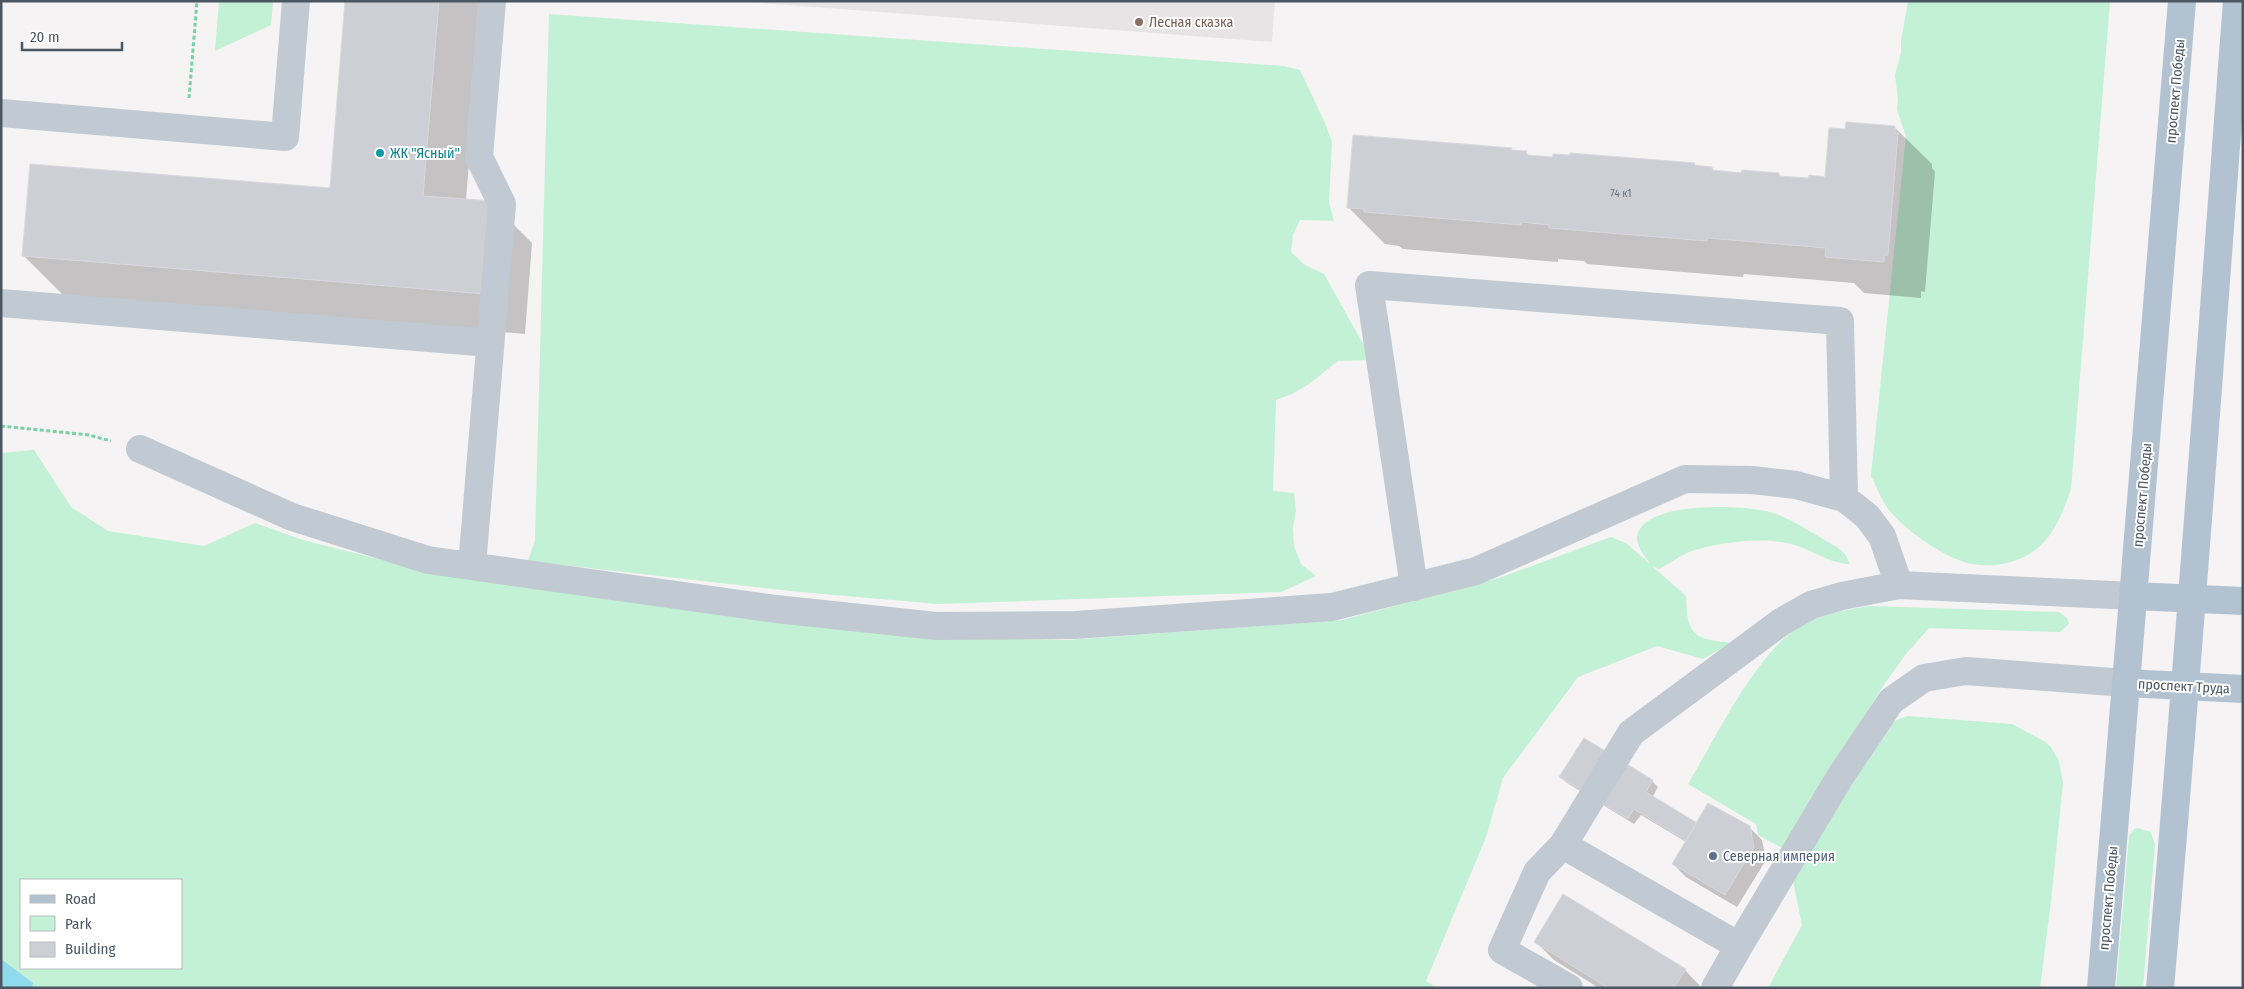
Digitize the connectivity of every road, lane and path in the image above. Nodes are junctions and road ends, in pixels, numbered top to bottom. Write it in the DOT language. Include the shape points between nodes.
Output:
graph roads {
  1 [pos="197,1"];
  2 [pos="296,1"];
  3 [pos="492,1"];
  4 [pos="2182,1"];
  5 [pos="2237,1"];
  6 [pos="1,114"];
  7 [pos="187,129"];
  8 [pos="1,303"];
  9 [pos="490,343"];
  10 [pos="1,426"];
  11 [pos="140,449"];
  12 [pos="1844,498"];
  13 [pos="472,566"];
  14 [pos="1899,585"];
  15 [pos="1414,586"];
  16 [pos="2134,596"];
  17 [pos="2192,598"];
  18 [pos="2243,600"];
  19 [pos="2126,683"];
  20 [pos="2186,685"];
  21 [pos="2243,689"];
  22 [pos="1563,845"];
  23 [pos="1739,946"];
  24 [pos="1569,988"];
  25 [pos="1715,988"];
  26 [pos="2101,988"];
  27 [pos="2160,988"];
  1 -- 7 [label="path"];
  2 -- 7 [label="lane" via="285,137"];
  3 -- 9 [label="lane" via="478,157 502,204"];
  4 -- 16 [label="main road, проспект Победы"];
  5 -- 17 [label="main road"];
  6 -- 7 [label="lane"];
  8 -- 9 [label="lane"];
  9 -- 13 [label="lane"];
  10 -- 11 [label="path" via="89,435"];
  11 -- 13 [label="lane" via="292,517 428,560"];
  12 -- 14 [label="lane" via="1867,516 1882,536"];
  12 -- 15 [label="lane" via="1796,485 1752,480 1685,479 1476,571"];
  12 -- 15 [label="lane" via="1840,321 1369,285"];
  13 -- 15 [label="lane" via="776,609 936,626 1075,625 1332,607"];
  14 -- 16 [label="lane"];
  14 -- 22 [label="lane" via="1842,596 1811,606 1781,622 1631,732"];
  16 -- 17 [label="main road"];
  16 -- 19 [label="main road, проспект Победы"];
  17 -- 18 [label="main road"];
  17 -- 20 [label="main road"];
  19 -- 20 [label="main road, проспект Труда"];
  19 -- 23 [label="lane" via="1966,672 1924,678 1891,701 1840,777"];
  19 -- 26 [label="main road, проспект Победы"];
  20 -- 21 [label="main road, проспект Труда"];
  20 -- 27 [label="main road"];
  22 -- 23 [label="lane"];
  22 -- 24 [label="lane" via="1537,872 1502,950"];
  23 -- 25 [label="lane"];
}
